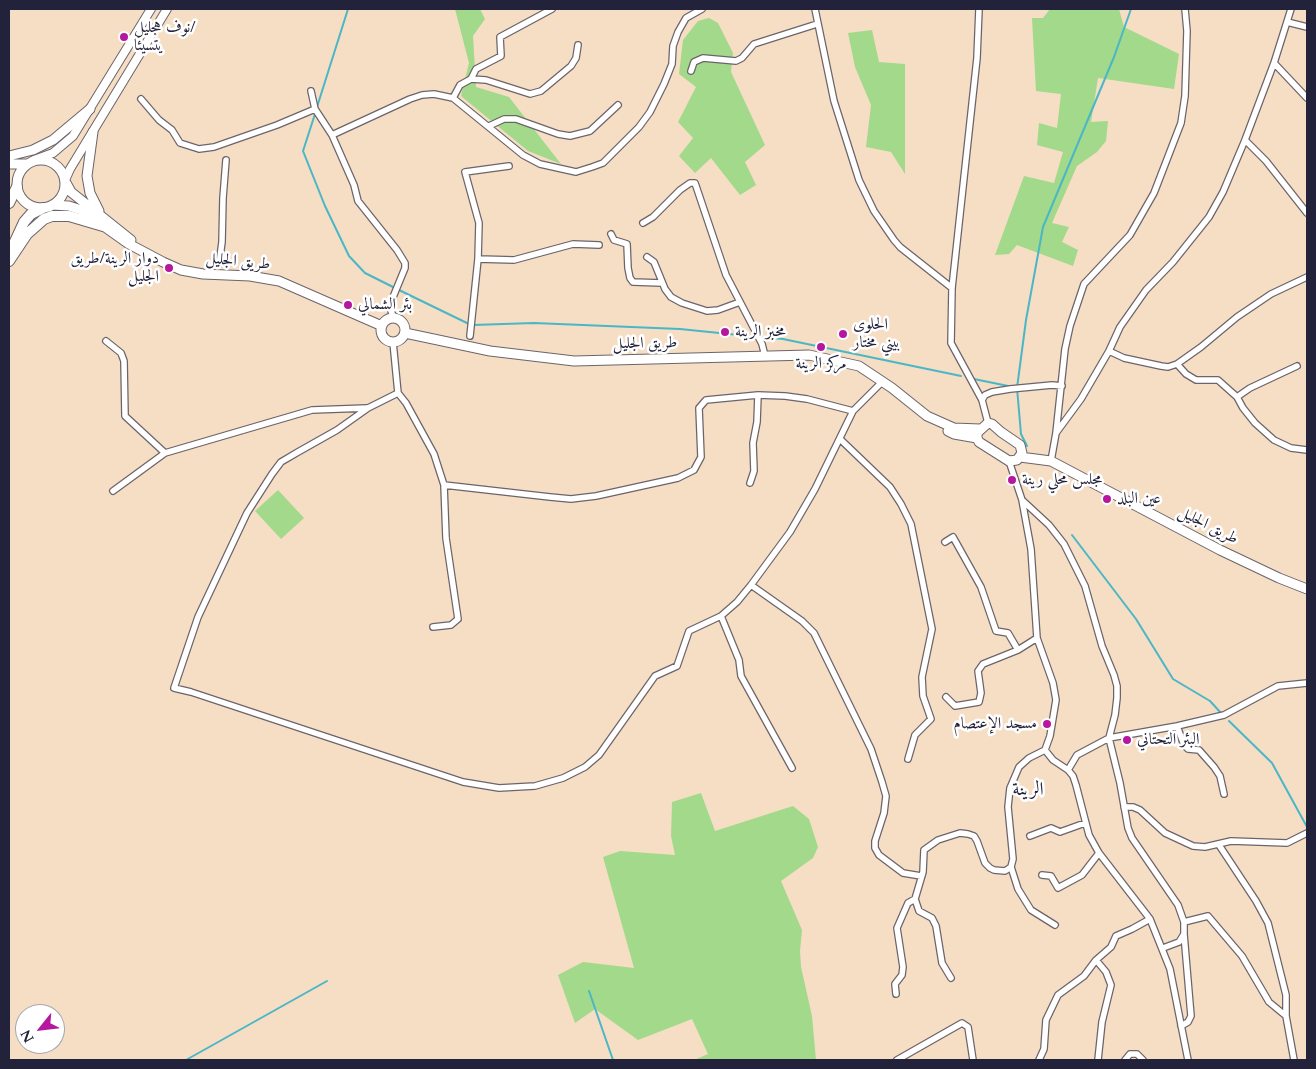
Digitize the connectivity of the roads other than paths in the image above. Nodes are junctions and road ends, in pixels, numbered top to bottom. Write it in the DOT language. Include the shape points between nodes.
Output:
graph roads {
  1 [pos="167,9"];
  2 [pos="552,9"];
  3 [pos="702,9"];
  4 [pos="814,9"];
  5 [pos="979,9"];
  6 [pos="1185,9"];
  7 [pos="1291,9"];
  8 [pos="150,10"];
  9 [pos="1287,22"];
  10 [pos="817,24"];
  11 [pos="1307,27"];
  12 [pos="578,45"];
  13 [pos="1274,63"];
  14 [pos="691,71"];
  15 [pos="471,79"];
  16 [pos="310,91"];
  17 [pos="452,98"];
  18 [pos="1307,98"];
  19 [pos="141,99"];
  20 [pos="618,105"];
  21 [pos="90,109"];
  22 [pos="315,109"];
  23 [pos="488,126"];
  24 [pos="93,132"];
  25 [pos="332,135"];
  26 [pos="1245,140"];
  27 [pos="9,156"];
  28 [pos="226,160"];
  29 [pos="31,162"];
  30 [pos="9,164"];
  31 [pos="509,166"];
  32 [pos="9,178"];
  33 [pos="66,182"];
  34 [pos="17,186"];
  35 [pos="9,202"];
  36 [pos="48,207"];
  37 [pos="1307,213"];
  38 [pos="104,221"];
  39 [pos="643,222"];
  40 [pos="611,234"];
  41 [pos="600,245"];
  42 [pos="9,256"];
  43 [pos="647,257"];
  44 [pos="478,259"];
  45 [pos="9,261"];
  46 [pos="219,264"];
  47 [pos="1307,277"];
  48 [pos="662,283"];
  49 [pos="952,288"];
  50 [pos="740,302"];
  51 [pos="394,318"];
  52 [pos="382,326"];
  53 [pos="405,332"];
  54 [pos="470,336"];
  55 [pos="106,341"];
  56 [pos="393,342"];
  57 [pos="1109,352"];
  58 [pos="765,356"];
  59 [pos="1177,364"];
  60 [pos="1297,366"];
  61 [pos="882,382"];
  62 [pos="1062,386"];
  63 [pos="398,393"];
  64 [pos="758,395"];
  65 [pos="1237,397"];
  66 [pos="982,400"];
  67 [pos="368,408"];
  68 [pos="853,411"];
  69 [pos="988,423"];
  70 [pos="1056,433"];
  71 [pos="978,434"];
  72 [pos="840,439"];
  73 [pos="1021,447"];
  74 [pos="1307,450"];
  75 [pos="165,453"];
  76 [pos="1020,457"];
  77 [pos="1009,460"];
  78 [pos="1047,460"];
  79 [pos="750,483"];
  80 [pos="444,485"];
  81 [pos="112,491"];
  82 [pos="1022,500"];
  83 [pos="945,542"];
  84 [pos="751,585"];
  85 [pos="1307,588"];
  86 [pos="721,616"];
  87 [pos="434,627"];
  88 [pos="1037,638"];
  89 [pos="1018,650"];
  90 [pos="1307,683"];
  91 [pos="946,697"];
  92 [pos="1177,726"];
  93 [pos="1109,738"];
  94 [pos="1045,750"];
  95 [pos="908,759"];
  96 [pos="792,768"];
  97 [pos="1068,770"];
  98 [pos="1224,794"];
  99 [pos="1124,807"];
  100 [pos="1085,823"];
  101 [pos="1307,832"];
  102 [pos="1030,836"];
  103 [pos="1219,845"];
  104 [pos="1099,853"];
  105 [pos="1011,867"];
  106 [pos="1042,875"];
  107 [pos="921,876"];
  108 [pos="915,899"];
  109 [pos="1150,919"];
  110 [pos="1184,922"];
  111 [pos="1055,925"];
  112 [pos="1184,934"];
  113 [pos="1163,948"];
  114 [pos="1096,960"];
  115 [pos="951,978"];
  116 [pos="896,994"];
  117 [pos="1286,1016"];
  118 [pos="1181,1026"];
  119 [pos="897,1060"];
  120 [pos="973,1060"];
  121 [pos="1039,1060"];
  122 [pos="1098,1060"];
  123 [pos="1125,1060"];
  124 [pos="1143,1060"];
  125 [pos="1188,1060"];
  126 [pos="1294,1060"];
  1 -- 24 [label="main road"];
  2 -- 15 [label="street" via="500,37 501,56 476,70"];
  3 -- 23 [label="street" via="686,18 678,32 672,64 650,112 603,162 576,172 540,164 523,155"];
  4 -- 10 [label="street"];
  5 -- 49 [label="street" via="977,58"];
  6 -- 62 [label="street" via="1185,96 1181,123 1154,193 1130,235 1084,284 1067,341"];
  7 -- 9 [label="street"];
  8 -- 21 [label="main road"];
  9 -- 11 [label="street"];
  9 -- 13 [label="street"];
  10 -- 14 [label="street" via="754,44 736,61 703,58 694,62"];
  10 -- 49 [label="street" via="834,101 859,180 874,211 900,247"];
  12 -- 15 [label="street" via="571,66 541,91 530,94 486,80"];
  13 -- 18 [label="street"];
  13 -- 26 [label="street"];
  15 -- 17 [label="street" via="460,85"];
  16 -- 22 [label="street"];
  17 -- 23 [label="street"];
  17 -- 25 [label="street" via="422,95"];
  19 -- 22 [label="street" via="172,130 180,143 199,149 214,147"];
  20 -- 23 [label="street" via="590,131 570,136 516,119 504,119"];
  21 -- 27 [label="main road" via="53,140 33,150"];
  21 -- 29 [label="main road" via="64,145"];
  22 -- 25 [label="street"];
  24 -- 33 [label="main road"];
  24 -- 38 [label="main road" via="88,185"];
  25 -- 51 [label="street" via="358,201 405,263 391,302"];
  26 -- 37 [label="street"];
  26 -- 57 [label="street" via="1209,217 1146,290 1120,327"];
  28 -- 46 [label="street"];
  29 -- 30 [label="main road"];
  29 -- 33 [label="main road" via="54,162"];
  29 -- 34 [label="main road" via="19,174"];
  31 -- 44 [label="street" via="465,172 479,223"];
  32 -- 34 [label="main road"];
  33 -- 36 [label="main road" via="61,198"];
  33 -- 38 [label="main road" via="71,192"];
  34 -- 35 [label="highway"];
  34 -- 36 [label="main road" via="26,202 34,207"];
  36 -- 38 [label="main road" via="75,207"];
  36 -- 42 [label="highway" via="31,214 24,222"];
  38 -- 45 [label="highway" via="69,216 44,219 27,234"];
  38 -- 52 [label="main road, طريق الجليل" via="120,238 181,270 279,281"];
  39 -- 50 [label="street" via="654,217 680,190 695,182 726,275"];
  40 -- 48 [label="street" via="614,240 627,244 628,268 633,282"];
  41 -- 44 [label="street" via="574,244 514,260"];
  43 -- 48 [label="street" via="654,262"];
  44 -- 54 [label="street"];
  47 -- 59 [label="street" via="1271,294"];
  48 -- 50 [label="street" via="671,297 699,310 718,310"];
  49 -- 66 [label="street" via="951,343"];
  50 -- 58 [label="street"];
  51 -- 52 [label="main road"];
  51 -- 53 [label="main road" via="404,324"];
  52 -- 56 [label="main road" via="384,337"];
  53 -- 56 [label="main road" via="400,340"];
  53 -- 58 [label="main road, طريق الجليل" via="490,351 574,361"];
  55 -- 75 [label="street" via="121,353 124,361 125,416"];
  56 -- 63 [label="street"];
  57 -- 59 [label="street" via="1161,366"];
  57 -- 70 [label="street" via="1081,400"];
  58 -- 61 [label="main road, طريق الجليل" via="809,355 832,359 859,366"];
  59 -- 65 [label="street" via="1196,380 1218,380"];
  60 -- 65 [label="street"];
  61 -- 68 [label="street"];
  61 -- 71 [label="main road, طريق الجليل" via="927,421 954,434"];
  62 -- 66 [label="street" via="992,392"];
  62 -- 70 [label="street"];
  63 -- 67 [label="street"];
  63 -- 80 [label="street" via="434,454"];
  64 -- 68 [label="street" via="807,399"];
  64 -- 79 [label="street" via="754,471"];
  64 -- 80 [label="street" via="712,399 702,403 699,408 701,457 694,470 678,478 596,496 571,498"];
  65 -- 74 [label="street" via="1256,423 1274,440 1291,448"];
  66 -- 69 [label="street"];
  67 -- 75 [label="street" via="312,410"];
  67 -- 86 [label="street" via="281,462 272,474 247,513 198,617 174,688 463,782 499,788 536,786 585,767 599,754 655,676 677,666 689,631"];
  68 -- 72 [label="street"];
  69 -- 71 [label="main road"];
  69 -- 73 [label="main road, طريق الجليل"];
  70 -- 78 [label="street"];
  71 -- 77 [label="main road" via="984,447"];
  72 -- 84 [label="street" via="816,489 790,532"];
  72 -- 95 [label="street" via="890,487 911,524 932,629 922,677 923,696 931,718 915,735"];
  73 -- 76 [label="main road"];
  73 -- 78 [label="main road, طريق الجليل"];
  75 -- 81 [label="street"];
  76 -- 77 [label="main road"];
  76 -- 78 [label="main road, طريق الجليل"];
  77 -- 82 [label="street"];
  78 -- 85 [label="main road, طريق الجليل" via="1220,550"];
  80 -- 87 [label="street" via="446,538 458,619 451,625"];
  82 -- 88 [label="street" via="1031,549"];
  82 -- 93 [label="street" via="1064,544 1085,586 1117,686"];
  83 -- 89 [label="street" via="953,537 981,587 996,631 1008,633"];
  84 -- 86 [label="street"];
  84 -- 107 [label="street" via="814,633 871,749 886,796 875,848 879,855 903,873"];
  86 -- 96 [label="street" via="739,660 741,676"];
  88 -- 89 [label="street"];
  88 -- 94 [label="street" via="1056,700"];
  89 -- 91 [label="street" via="983,664 978,671 979,702 955,706"];
  90 -- 92 [label="street" via="1278,686 1224,715"];
  92 -- 93 [label="street"];
  92 -- 98 [label="street" via="1184,745 1188,749 1199,750 1214,767 1220,776"];
  93 -- 97 [label="street" via="1077,755"];
  93 -- 99 [label="street"];
  94 -- 97 [label="street"];
  94 -- 105 [label="street" via="1019,767 1010,788"];
  97 -- 100 [label="street" via="1076,785"];
  99 -- 103 [label="street" via="1140,810 1165,834 1193,846"];
  99 -- 110 [label="street" via="1132,838 1178,905"];
  100 -- 102 [label="street" via="1060,832 1051,828"];
  100 -- 104 [label="street"];
  101 -- 103 [label="street" via="1287,843 1231,841"];
  103 -- 117 [label="street" via="1268,923 1286,995"];
  104 -- 106 [label="street" via="1082,875 1058,888 1051,876"];
  104 -- 109 [label="street"];
  105 -- 107 [label="street" via="1005,871 990,868 974,836 960,834 938,840 924,850"];
  105 -- 111 [label="street" via="1018,889 1031,910"];
  107 -- 108 [label="street"];
  108 -- 115 [label="street" via="919,911 932,918 936,926 942,963"];
  108 -- 116 [label="street" via="908,903 897,928 904,967 895,984"];
  109 -- 113 [label="street"];
  109 -- 114 [label="street" via="1116,936 1111,947"];
  110 -- 112 [label="street"];
  110 -- 117 [label="street" via="1208,916 1242,956 1269,1002"];
  112 -- 113 [label="street" via="1179,942"];
  112 -- 118 [label="street" via="1191,1016"];
  113 -- 118 [label="street"];
  114 -- 121 [label="street" via="1084,976 1053,1002 1046,1020 1044,1049"];
  114 -- 122 [label="street" via="1111,985 1102,1022"];
  117 -- 126 [label="street"];
  118 -- 125 [label="street"];
  119 -- 120 [label="street" via="962,1023 968,1027"];
  123 -- 124 [label="street" via="1130,1054 1137,1054"];
}
